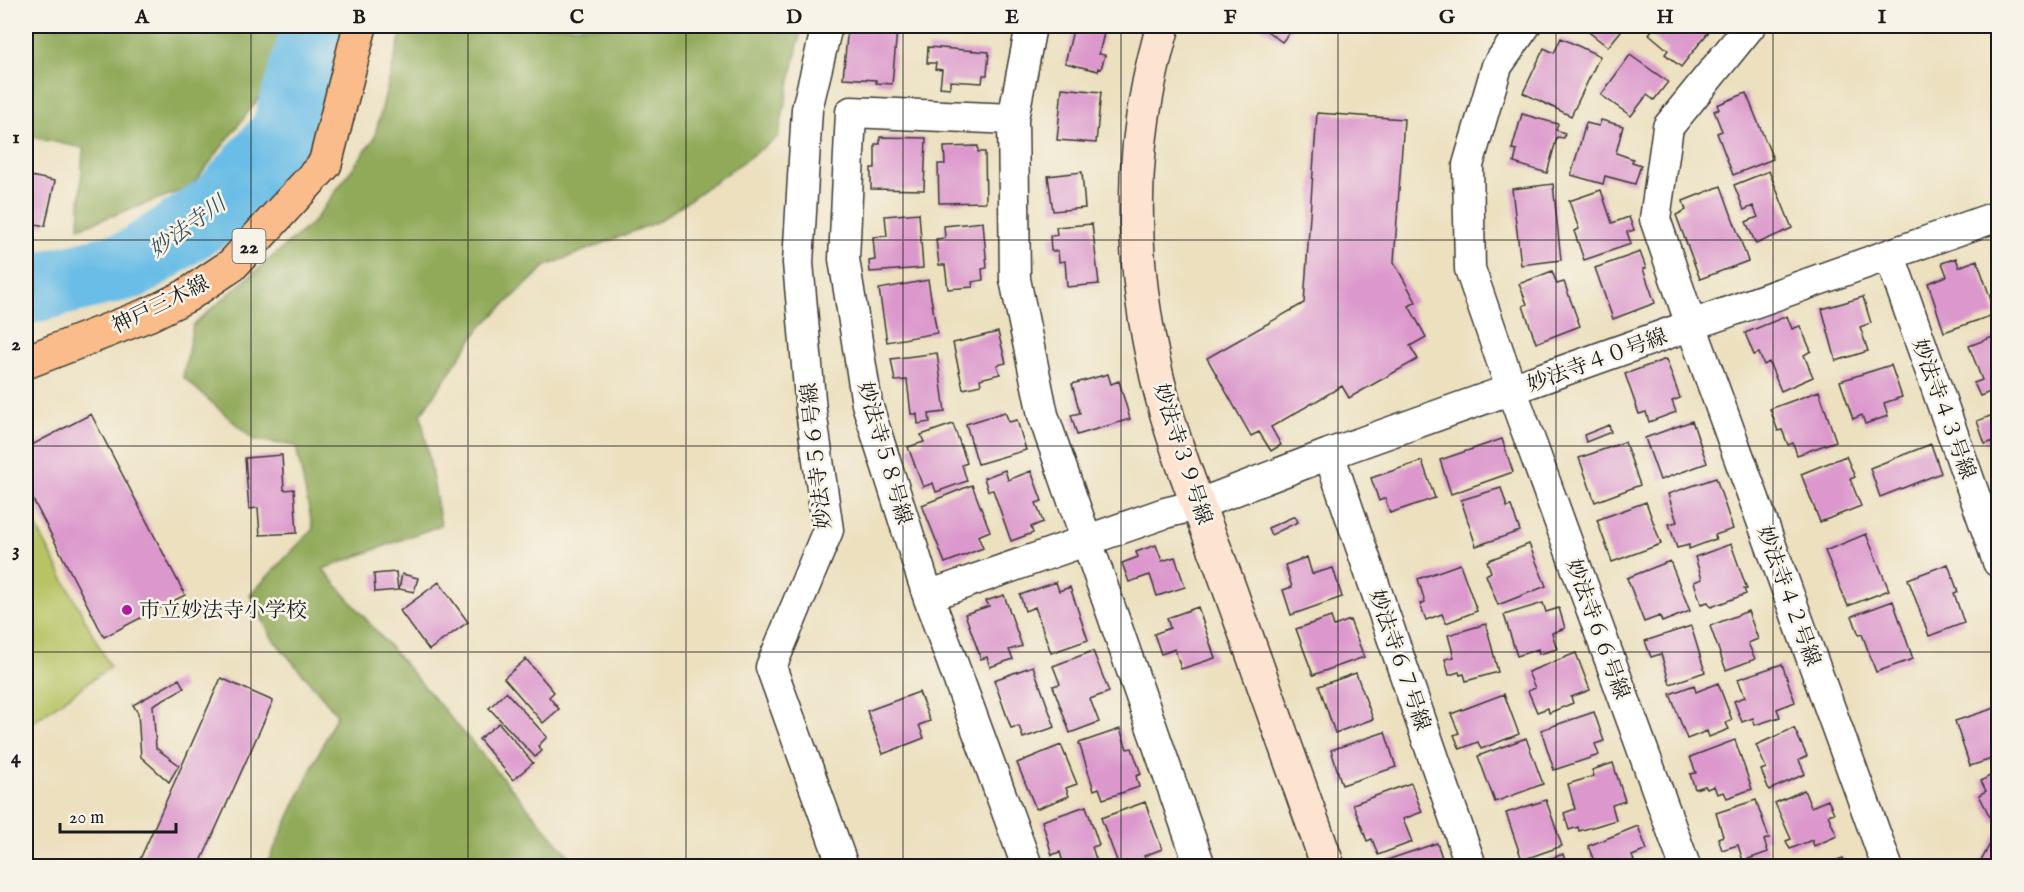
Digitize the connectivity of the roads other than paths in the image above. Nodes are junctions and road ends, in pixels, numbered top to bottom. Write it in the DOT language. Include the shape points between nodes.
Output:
graph roads {
  1 [pos="360,26"];
  2 [pos="827,26"];
  3 [pos="1030,26"];
  4 [pos="1163,26"];
  5 [pos="1525,26"];
  6 [pos="1750,26"];
  7 [pos="1012,119"];
  8 [pos="1998,216"];
  9 [pos="1890,256"];
  10 [pos="1691,326"];
  11 [pos="26,362"];
  12 [pos="1512,391"];
  13 [pos="1329,454"];
  14 [pos="1197,505"];
  15 [pos="1086,541"];
  16 [pos="1998,562"];
  17 [pos="928,596"];
  18 [pos="843,867"];
  19 [pos="1027,867"];
  20 [pos="1200,867"];
  21 [pos="1328,867"];
  22 [pos="1471,867"];
  23 [pos="1685,867"];
  24 [pos="1887,867"];
  1 -- 11 [label="main road, 神戸三木線 / 22" via="325,164 232,265 158,310"];
  2 -- 18 [label="street, 妙法寺５６号線" via="807,109 798,263 828,530 771,667"];
  3 -- 7 [label="street"];
  4 -- 14 [label="street, 妙法寺３９号線" via="1148,84 1140,141 1136,227 1141,286 1162,398"];
  5 -- 12 [label="street, 妙法寺６６号線" via="1497,66 1468,165 1470,269"];
  6 -- 10 [label="street, 妙法寺４２号線" via="1668,127 1655,219"];
  7 -- 15 [label="street" via="1015,279 1043,415"];
  7 -- 17 [label="street, 妙法寺５８号線" via="850,112 844,260 867,404"];
  8 -- 9 [label="street, 妙法寺４０号線"];
  9 -- 10 [label="street, 妙法寺４０号線"];
  9 -- 16 [label="street, 妙法寺４３号線"];
  10 -- 12 [label="street, 妙法寺４０号線"];
  10 -- 24 [label="street, 妙法寺４２号線"];
  12 -- 13 [label="street, 妙法寺４０号線"];
  12 -- 23 [label="street, 妙法寺６６号線"];
  13 -- 14 [label="street, 妙法寺４０号線"];
  13 -- 22 [label="street, 妙法寺６７号線"];
  14 -- 15 [label="street, 妙法寺４０号線"];
  14 -- 21 [label="street, 妙法寺３９号線"];
  15 -- 17 [label="street, 妙法寺４０号線"];
  15 -- 20 [label="street"];
  17 -- 19 [label="street, 妙法寺５８号線"];
}
